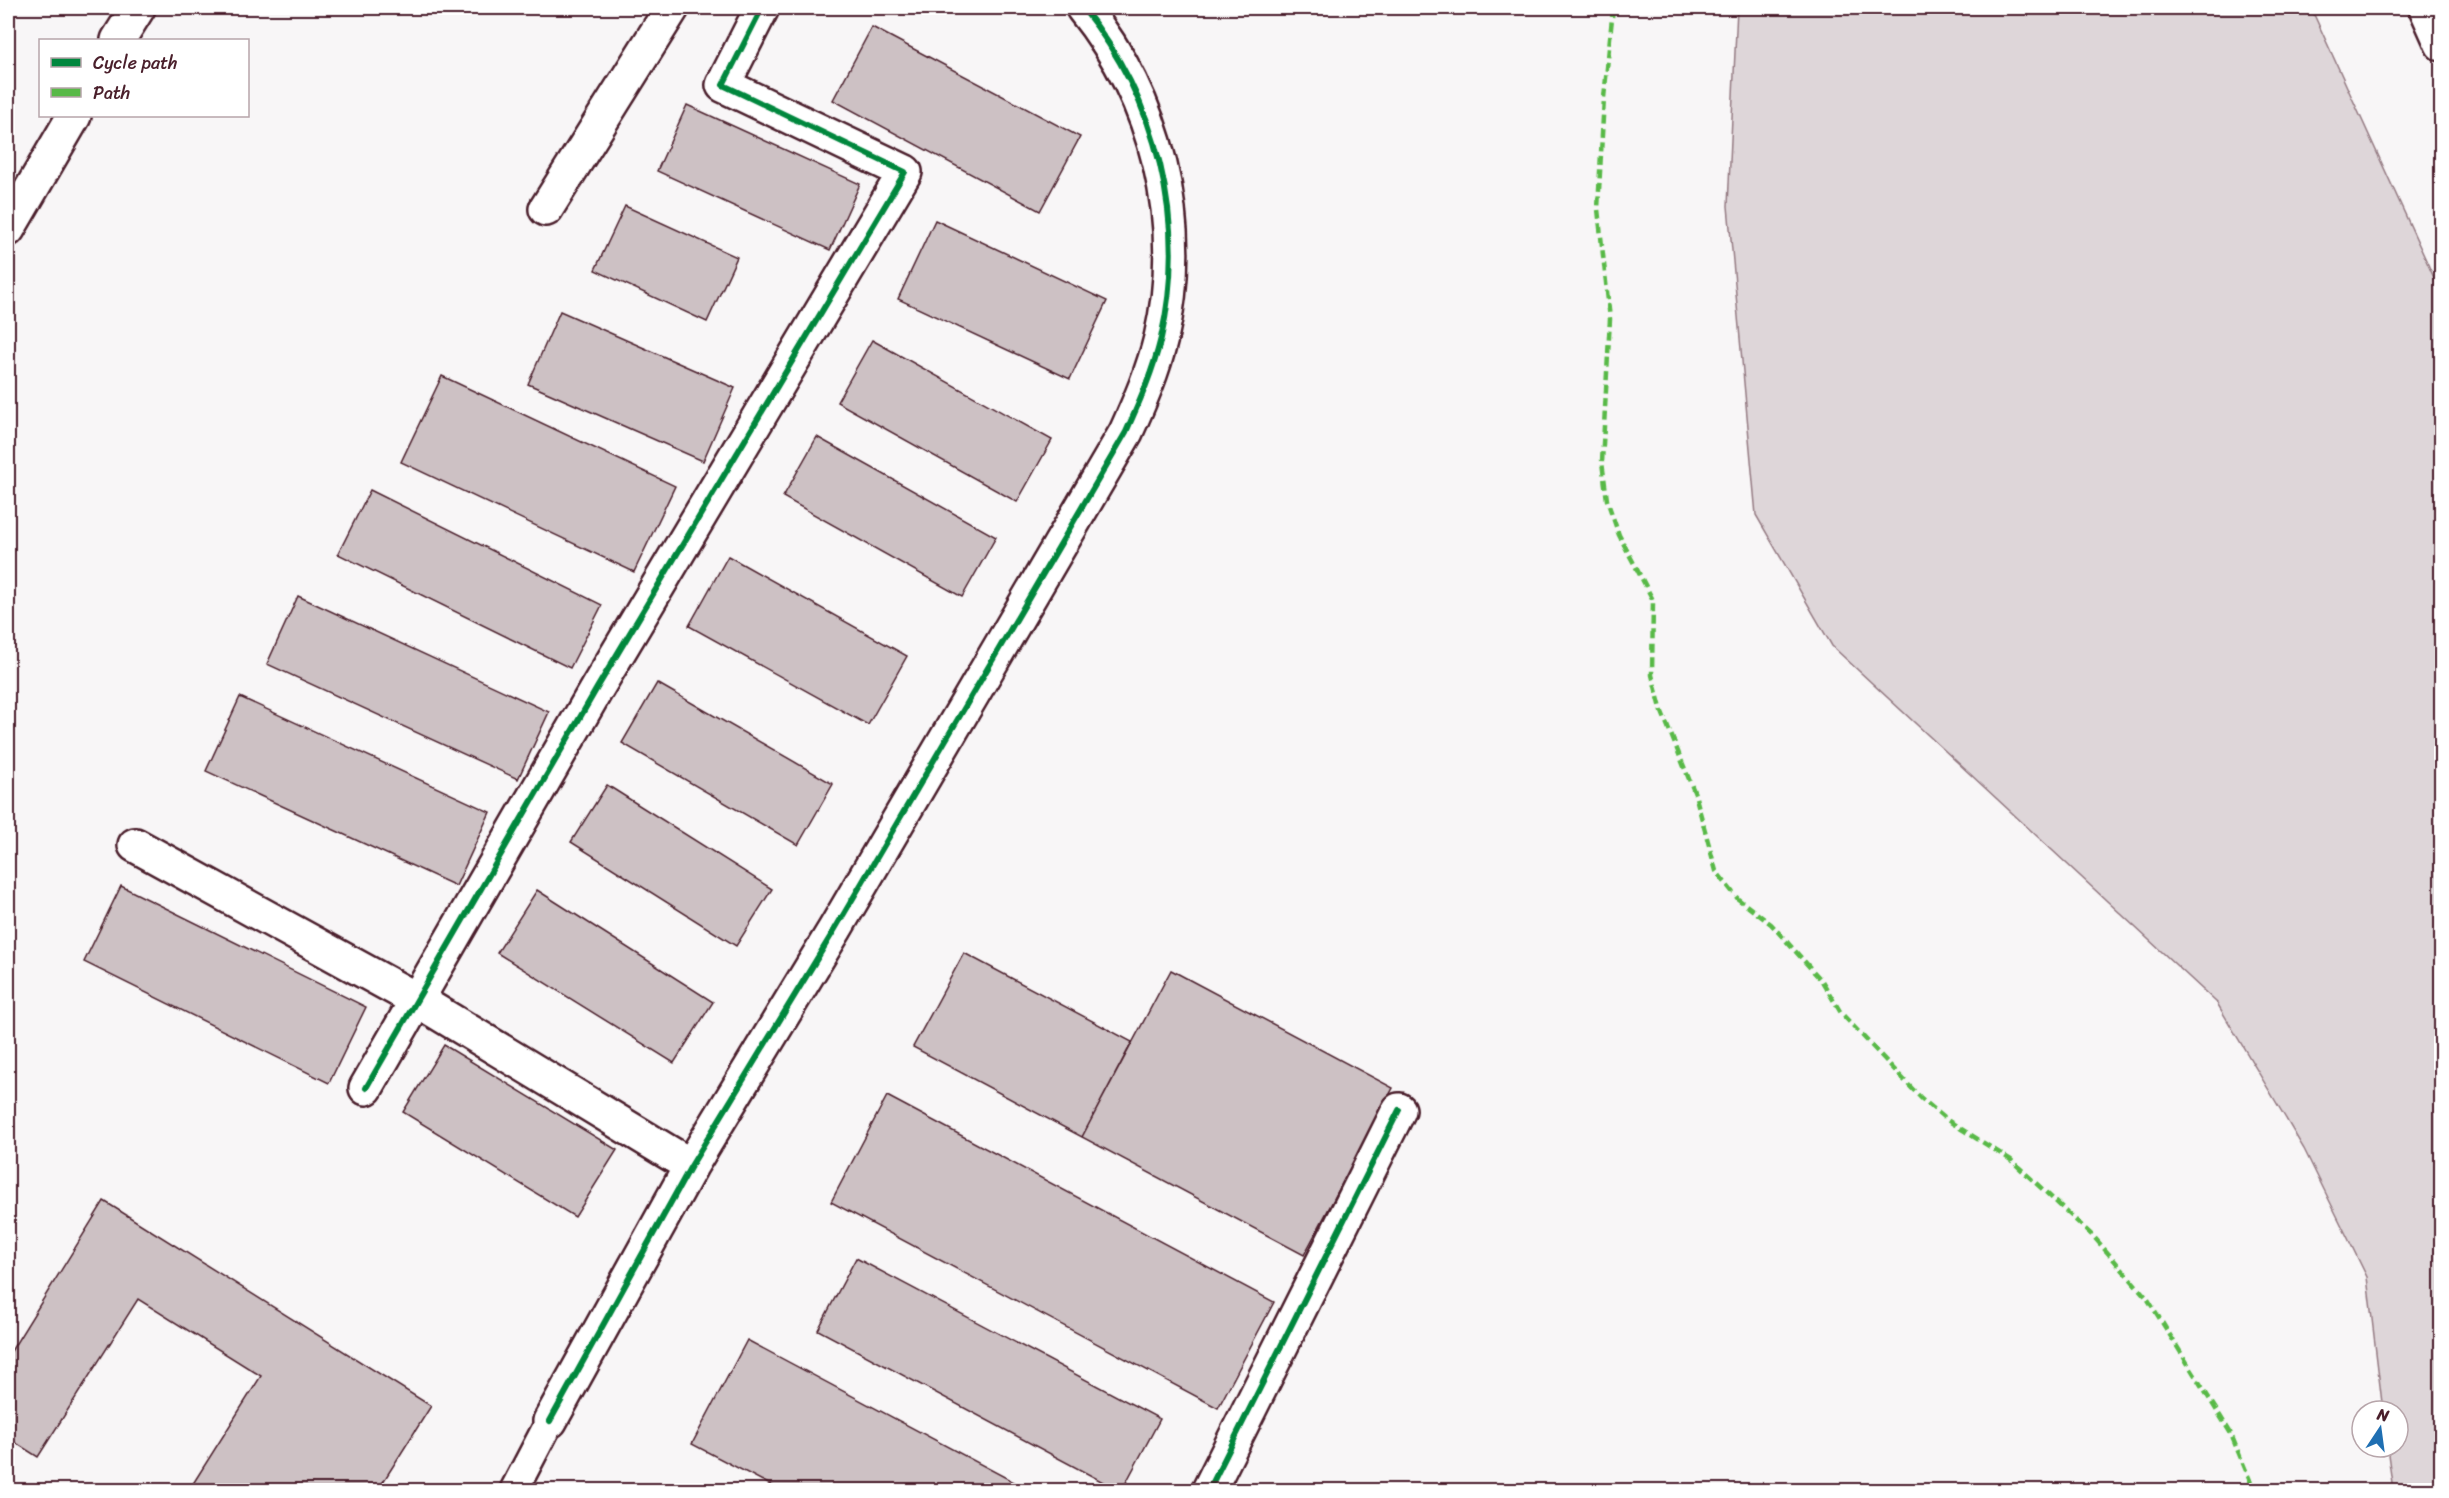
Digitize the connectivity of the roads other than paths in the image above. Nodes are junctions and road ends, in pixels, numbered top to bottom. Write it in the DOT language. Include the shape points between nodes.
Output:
graph roads {
  1 [pos="138,8"];
  2 [pos="672,8"];
  3 [pos="762,8"];
  4 [pos="1083,8"];
  5 [pos="2427,8"];
  6 [pos="119,39"];
  7 [pos="2442,44"];
  8 [pos="73,117"];
  9 [pos="546,209"];
  10 [pos="8,229"];
  11 [pos="135,845"];
  12 [pos="417,1000"];
  13 [pos="366,1088"];
  14 [pos="1399,1110"];
  15 [pos="691,1166"];
  16 [pos="550,1421"];
  17 [pos="514,1491"];
  18 [pos="1209,1491"];
  1 -- 6 [label="street"];
  2 -- 9 [label="street"];
  3 -- 12 [label="street" via="723,85 905,172 603,678"];
  4 -- 15 [label="street" via="1122,64 1140,100 1165,187 1170,237 1169,288 1161,338 1147,386 1126,432 835,929"];
  5 -- 7 [label="street"];
  8 -- 10 [label="street"];
  11 -- 12 [label="street"];
  12 -- 13 [label="street"];
  12 -- 15 [label="street"];
  14 -- 18 [label="street"];
  15 -- 16 [label="street"];
  16 -- 17 [label="lane"];
}
